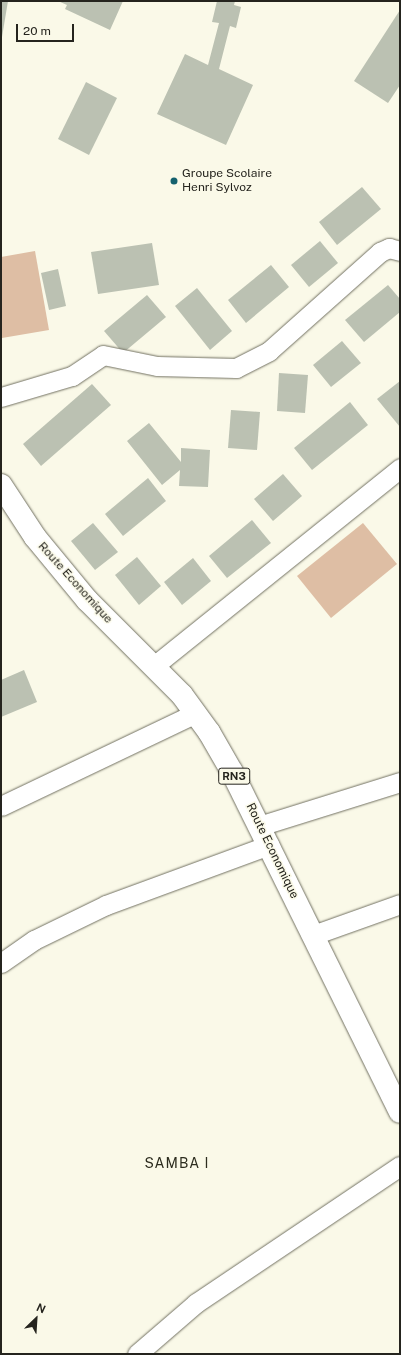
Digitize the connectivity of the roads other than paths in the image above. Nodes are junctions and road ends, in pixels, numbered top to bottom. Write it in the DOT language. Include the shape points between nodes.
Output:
graph roads {
  1 [pos="400,250"];
  2 [pos="1,397"];
  3 [pos="400,468"];
  4 [pos="1,485"];
  5 [pos="154,666"];
  6 [pos="196,713"];
  7 [pos="400,782"];
  8 [pos="1,806"];
  9 [pos="264,836"];
  10 [pos="400,904"];
  11 [pos="313,935"];
  12 [pos="1,963"];
  13 [pos="400,1112"];
  14 [pos="400,1166"];
  15 [pos="137,1354"];
  1 -- 2 [label="street" via="389,248 380,252 269,351 236,368 157,366 103,355 72,376"];
  3 -- 5 [label="street"];
  4 -- 5 [label="highway, Route Economique / RN3" via="35,537 87,600"];
  5 -- 6 [label="highway, Route Economique / RN3"];
  6 -- 8 [label="street"];
  6 -- 9 [label="highway, Route Economique / RN3"];
  7 -- 9 [label="street"];
  9 -- 11 [label="highway, Route Economique / RN3"];
  9 -- 12 [label="street" via="106,905 34,940"];
  10 -- 11 [label="street"];
  11 -- 13 [label="highway, Route Economique / RN3"];
  14 -- 15 [label="street" via="196,1303"];
}
